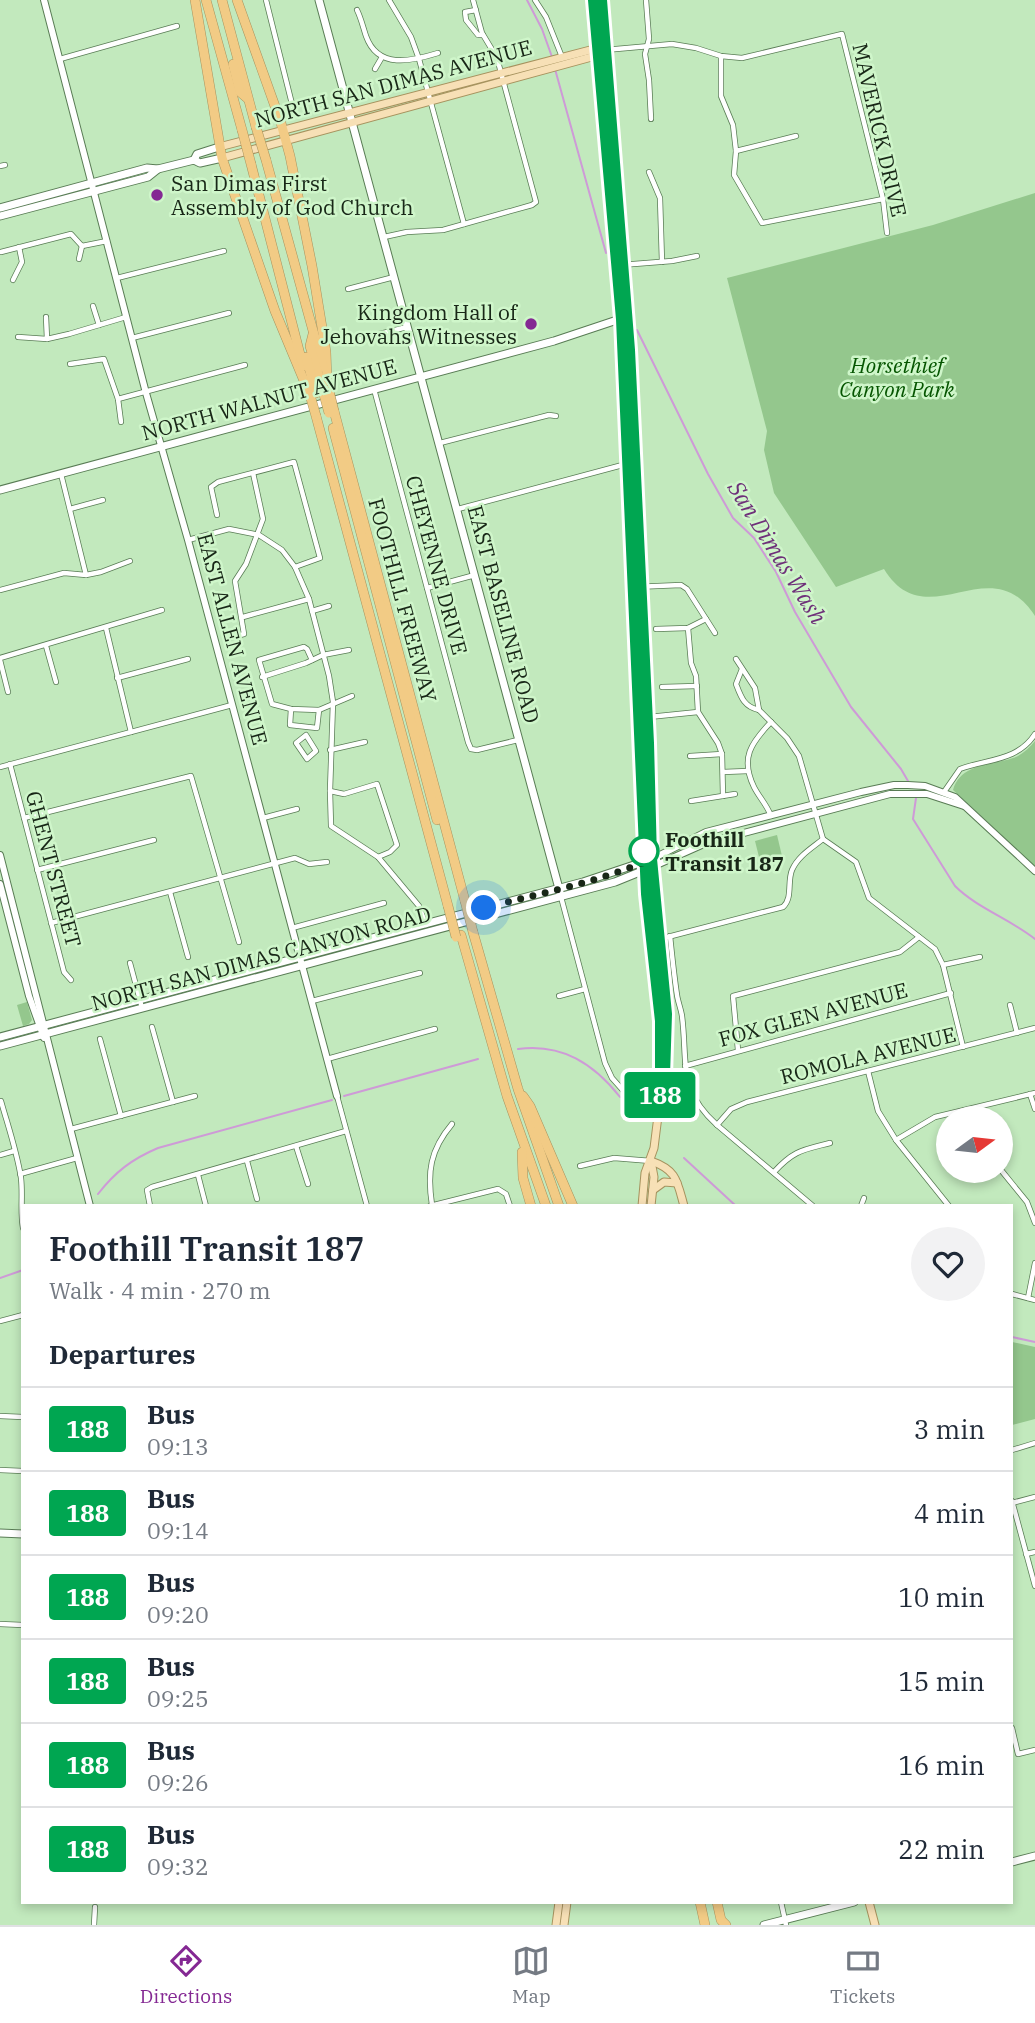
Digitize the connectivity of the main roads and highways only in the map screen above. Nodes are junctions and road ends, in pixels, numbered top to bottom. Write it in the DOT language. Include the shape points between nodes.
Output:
graph roads {
  1 [pos="195,0"];
  2 [pos="206,0"];
  3 [pos="214,0"];
  4 [pos="222,0"];
  5 [pos="237,0"];
  6 [pos="319,0"];
  7 [pos="593,0"];
  8 [pos="602,0"];
  9 [pos="606,50"];
  10 [pos="596,52"];
  11 [pos="430,97"];
  12 [pos="249,99"];
  13 [pos="351,113"];
  14 [pos="353,122"];
  15 [pos="248,128"];
  16 [pos="283,130"];
  17 [pos="286,141"];
  18 [pos="219,147"];
  19 [pos="222,158"];
  20 [pos="194,160"];
  21 [pos="257,162"];
  22 [pos="93,187"];
  23 [pos="0,208"];
  24 [pos="0,216"];
  25 [pos="620,265"];
  26 [pos="624,318"];
  27 [pos="422,376"];
  28 [pos="321,390"];
  29 [pos="325,413"];
  30 [pos="0,490"];
  31 [pos="648,865"];
  32 [pos="560,892"];
  33 [pos="456,904"];
  34 [pos="465,935"];
  35 [pos="481,996"];
  36 [pos="662,999"];
  37 [pos="141,1004"];
  38 [pos="492,1033"];
  39 [pos="0,1037"];
  40 [pos="0,1046"];
  41 [pos="517,1089"];
  42 [pos="522,1152"];
  43 [pos="651,1161"];
  44 [pos="677,1183"];
  45 [pos="652,1192"];
  46 [pos="530,1204"];
  47 [pos="539,1204"];
  48 [pos="545,1204"];
  49 [pos="552,1204"];
  50 [pos="558,1204"];
  51 [pos="572,1204"];
  52 [pos="642,1204"];
  53 [pos="651,1204"];
  54 [pos="683,1204"];
  55 [pos="0,1533"];
  56 [pos="21,1534"];
  57 [pos="1035,1856"];
  58 [pos="1013,1862"];
  59 [pos="559,1904"];
  60 [pos="568,1904"];
  61 [pos="700,1904"];
  62 [pos="706,1904"];
  63 [pos="717,1904"];
  64 [pos="723,1904"];
  65 [pos="847,1904"];
  66 [pos="870,1904"];
  67 [pos="786,1922"];
  68 [pos="556,1925"];
  69 [pos="564,1925"];
  70 [pos="705,1925"];
  71 [pos="710,1925"];
  72 [pos="727,1925"];
  73 [pos="764,1925"];
  74 [pos="875,1925"];
  1 -- 18 [label="highway"];
  2 -- 15 [label="highway, FOOTHILL FREEWAY"];
  3 -- 12 [label="highway" via="240,92"];
  3 -- 15 [label="highway"];
  4 -- 12 [label="highway, FOOTHILL FREEWAY"];
  5 -- 16 [label="highway"];
  6 -- 13 [label="main road, EAST BASELINE ROAD"];
  7 -- 10 [label="main road"];
  8 -- 9 [label="main road"];
  9 -- 10 [label="main road, NORTH SAN DIMAS AVENUE"];
  9 -- 25 [label="main road"];
  10 -- 11 [label="main road, NORTH SAN DIMAS AVENUE"];
  10 -- 25 [label="main road"];
  11 -- 13 [label="main road, NORTH SAN DIMAS AVENUE"];
  11 -- 14 [label="main road, NORTH SAN DIMAS AVENUE"];
  12 -- 15 [label="highway, FOOTHILL FREEWAY"];
  13 -- 14 [label="main road, EAST BASELINE ROAD"];
  13 -- 16 [label="main road, NORTH SAN DIMAS AVENUE"];
  14 -- 17 [label="main road, NORTH SAN DIMAS AVENUE"];
  14 -- 27 [label="main road, EAST BASELINE ROAD"];
  15 -- 21 [label="highway, FOOTHILL FREEWAY, bridge"];
  15 -- 21 [label="highway, FOOTHILL FREEWAY, bridge"];
  16 -- 17 [label="highway"];
  16 -- 18 [label="main road, NORTH SAN DIMAS AVENUE"];
  17 -- 19 [label="main road, NORTH SAN DIMAS AVENUE"];
  17 -- 28 [label="highway" via="326,352"];
  18 -- 19 [label="highway"];
  18 -- 20 [label="main road, NORTH SAN DIMAS AVENUE" via="197,154"];
  19 -- 20 [label="main road, NORTH SAN DIMAS AVENUE"];
  19 -- 28 [label="highway" via="275,311"];
  20 -- 22 [label="main road, NORTH SAN DIMAS AVENUE" via="158,169 148,177"];
  21 -- 28 [label="highway, FOOTHILL FREEWAY"];
  21 -- 28 [label="highway, FOOTHILL FREEWAY" via="313,333 310,346"];
  22 -- 23 [label="main road, NORTH SAN DIMAS AVENUE"];
  22 -- 24 [label="main road, NORTH SAN DIMAS AVENUE"];
  25 -- 26 [label="main road"];
  26 -- 27 [label="main road, NORTH WALNUT AVENUE"];
  26 -- 31 [label="main road"];
  27 -- 30 [label="main road, NORTH WALNUT AVENUE"];
  27 -- 32 [label="main road, EAST BASELINE ROAD"];
  28 -- 29 [label="highway, FOOTHILL FREEWAY, bridge"];
  28 -- 29 [label="highway, FOOTHILL FREEWAY, bridge"];
  29 -- 33 [label="highway, FOOTHILL FREEWAY"];
  29 -- 33 [label="highway, FOOTHILL FREEWAY" via="371,617 432,847"];
  31 -- 32 [label="main road, NORTH SAN DIMAS CANYON ROAD"];
  31 -- 36 [label="main road"];
  31 -- 36 [label="main road" via="649,924"];
  32 -- 37 [label="main road, NORTH SAN DIMAS CANYON ROAD"];
  33 -- 34 [label="highway, FOOTHILL FREEWAY, bridge"];
  33 -- 34 [label="highway, FOOTHILL FREEWAY, bridge"];
  34 -- 35 [label="highway, FOOTHILL FREEWAY"];
  34 -- 35 [label="highway, FOOTHILL FREEWAY"];
  35 -- 38 [label="highway, FOOTHILL FREEWAY"];
  35 -- 38 [label="highway, FOOTHILL FREEWAY"];
  36 -- 43 [label="main road" via="660,1096"];
  37 -- 39 [label="main road, NORTH SAN DIMAS CANYON ROAD"];
  37 -- 40 [label="main road, NORTH SAN DIMAS CANYON ROAD" via="46,1037"];
  38 -- 41 [label="highway, FOOTHILL FREEWAY"];
  38 -- 42 [label="highway, FOOTHILL FREEWAY"];
  38 -- 48 [label="highway" via="510,1106"];
  38 -- 49 [label="highway"];
  41 -- 50 [label="highway, FOOTHILL FREEWAY"];
  41 -- 51 [label="highway" via="530,1106"];
  42 -- 46 [label="highway"];
  42 -- 47 [label="highway, FOOTHILL FREEWAY"];
  43 -- 44 [label="main road" via="671,1170"];
  43 -- 45 [label="main road"];
  43 -- 52 [label="main road"];
  44 -- 45 [label="main road" via="664,1182"];
  44 -- 54 [label="main road"];
  45 -- 53 [label="main road"];
  55 -- 56 [label="main road"];
  57 -- 58 [label="main road"];
  59 -- 68 [label="main road"];
  60 -- 69 [label="main road"];
  61 -- 70 [label="highway"];
  62 -- 71 [label="highway"];
  63 -- 72 [label="highway"];
  64 -- 72 [label="highway"];
  65 -- 67 [label="main road"];
  66 -- 74 [label="main road"];
  67 -- 73 [label="main road"];
}
